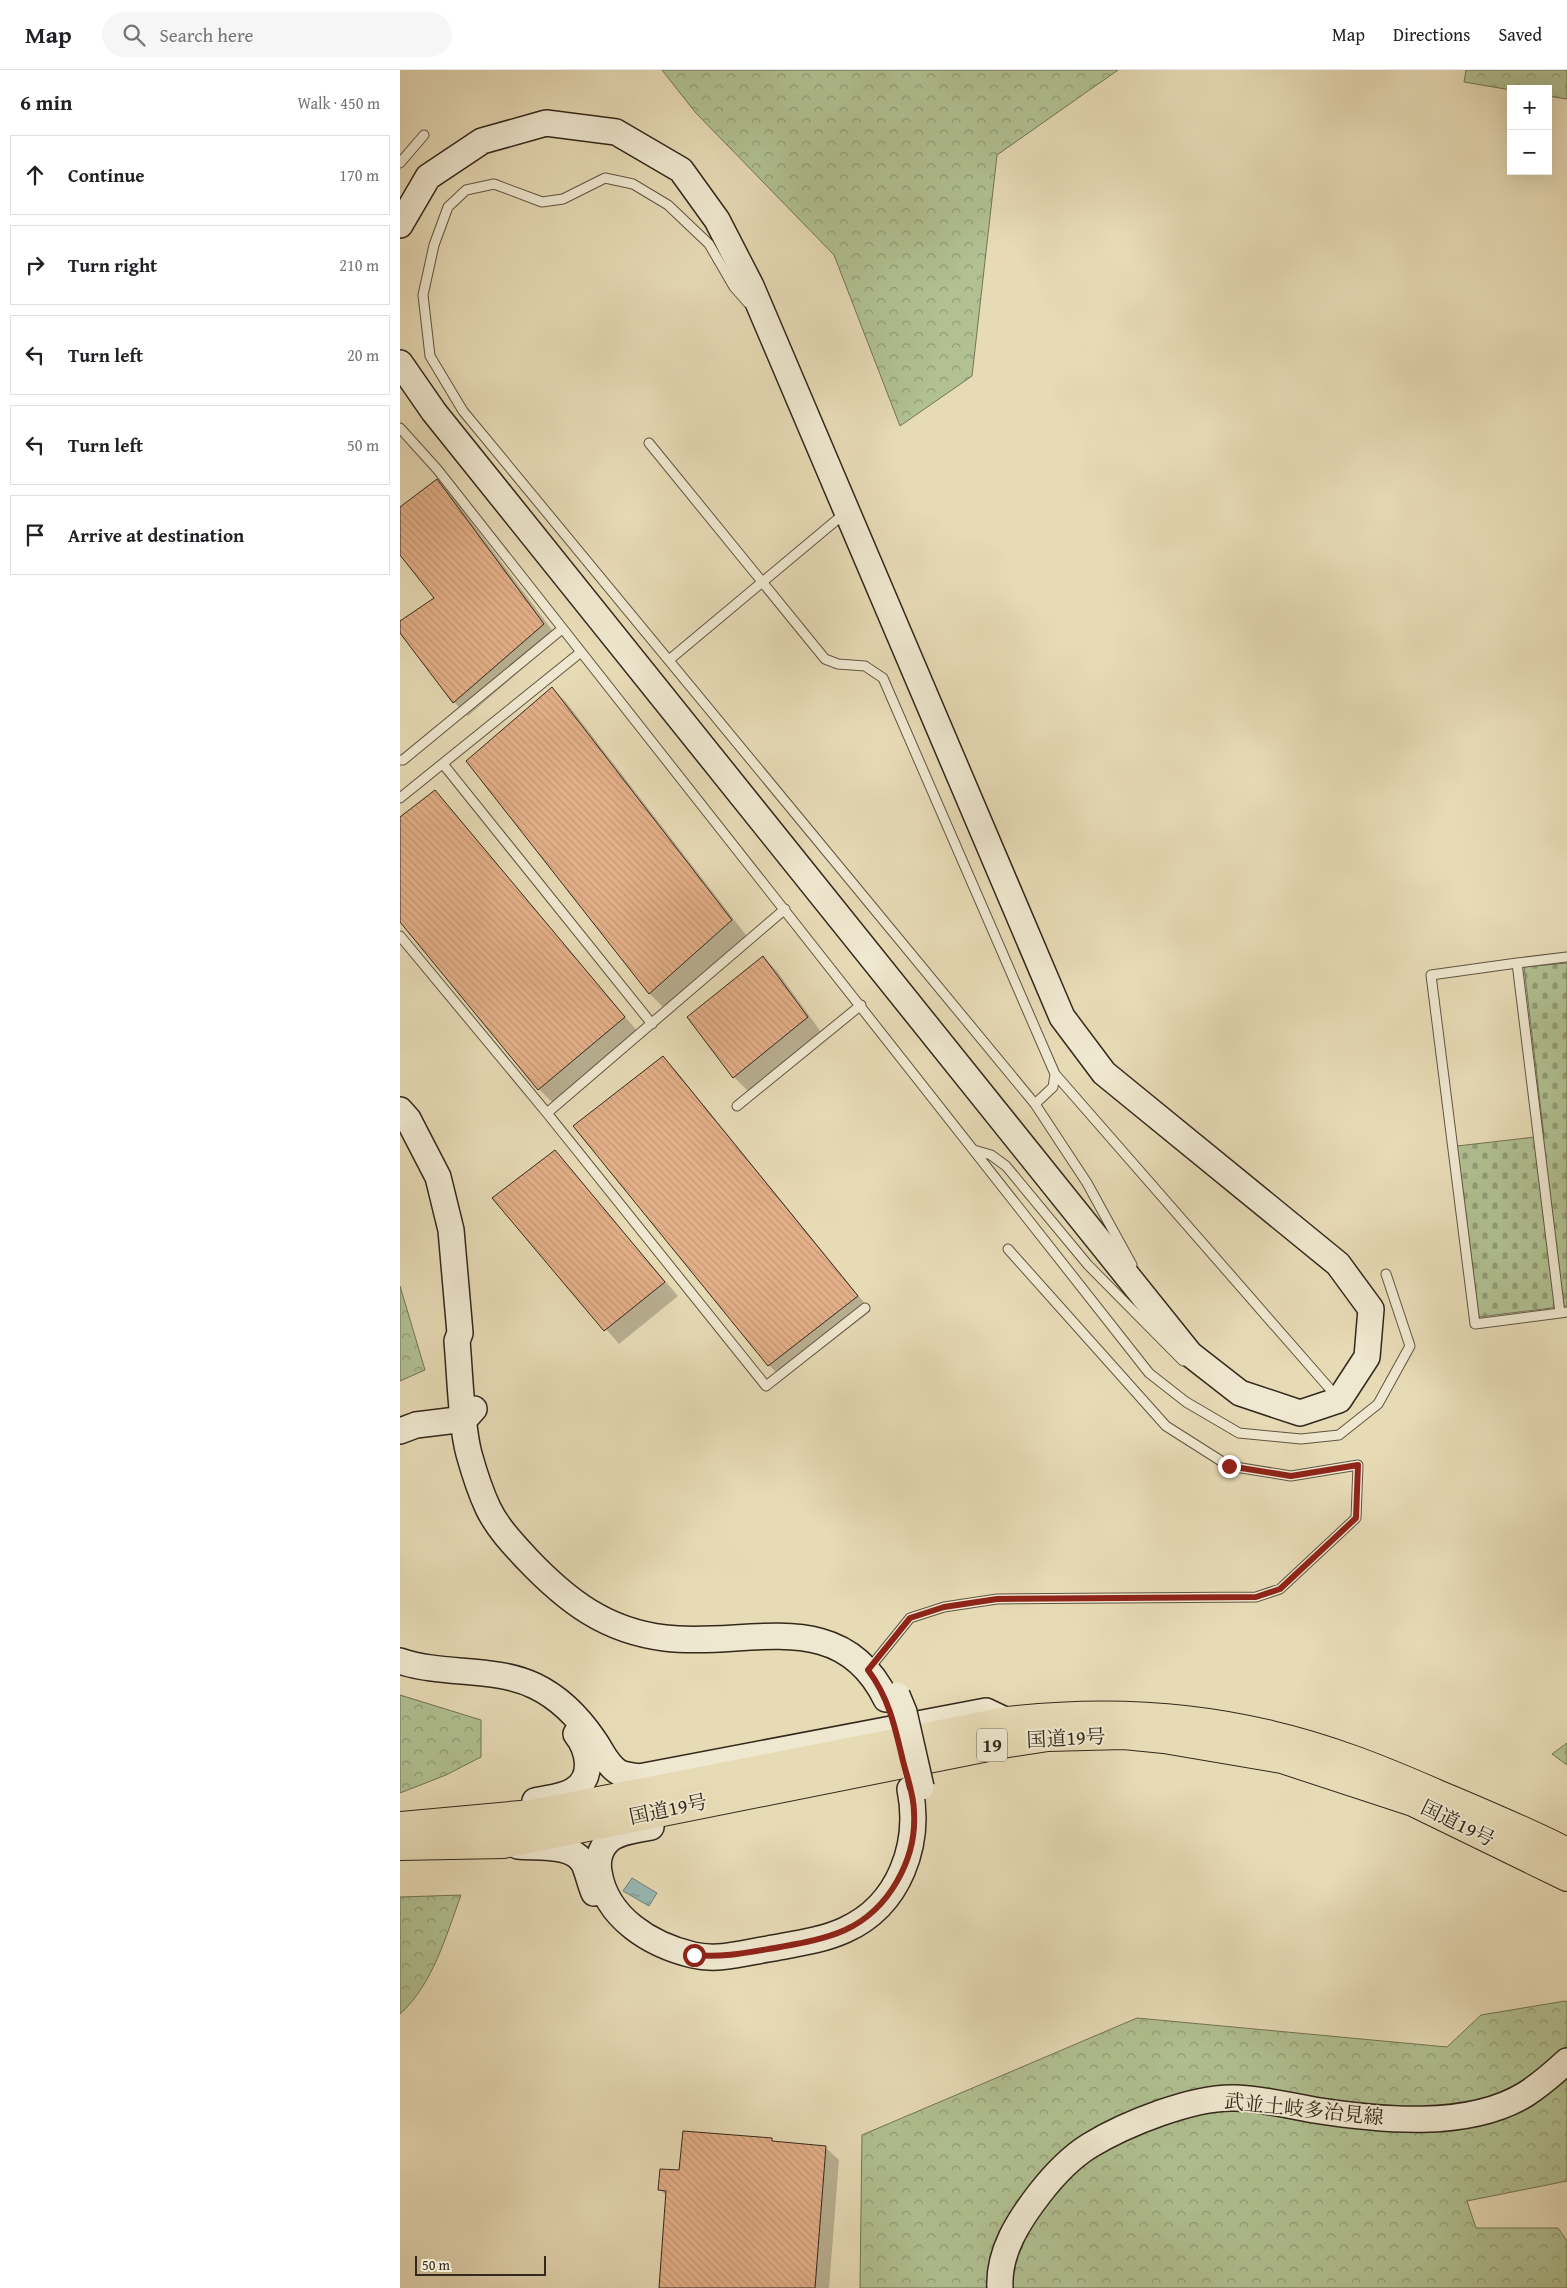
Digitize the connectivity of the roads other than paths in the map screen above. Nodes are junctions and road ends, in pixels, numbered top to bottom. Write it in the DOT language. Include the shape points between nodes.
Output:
graph roads {
  1 [pos="424,135"];
  2 [pos="400,163"];
  3 [pos="400,225"];
  4 [pos="768,325"];
  5 [pos="400,363"];
  6 [pos="400,428"];
  7 [pos="649,443"];
  8 [pos="847,511"];
  9 [pos="762,582"];
  10 [pos="562,629"];
  11 [pos="581,652"];
  12 [pos="669,660"];
  13 [pos="400,760"];
  14 [pos="443,764"];
  15 [pos="400,798"];
  16 [pos="785,909"];
  17 [pos="400,936"];
  18 [pos="1567,957"];
  19 [pos="1517,963"];
  20 [pos="861,1005"];
  21 [pos="652,1024"];
  22 [pos="1055,1074"];
  23 [pos="1034,1104"];
  24 [pos="737,1106"];
  25 [pos="400,1110"];
  26 [pos="547,1113"];
  27 [pos="974,1150"];
  28 [pos="1008,1249"];
  29 [pos="1386,1274"];
  30 [pos="865,1308"];
  31 [pos="1563,1312"];
  32 [pos="1162,1320"];
  33 [pos="1240,1393"];
  34 [pos="1339,1400"];
  35 [pos="467,1410"];
  36 [pos="400,1419"];
  37 [pos="400,1431"];
  38 [pos="400,1661"];
  39 [pos="870,1667"];
  40 [pos="400,1671"];
  41 [pos="1007,1721"];
  42 [pos="813,1780"];
  43 [pos="916,1788"];
  44 [pos="405,1833"];
  45 [pos="503,1844"];
  46 [pos="1567,1852"];
  47 [pos="1567,1877"];
  48 [pos="1567,2061"];
  49 [pos="1000,2288"];
  1 -- 2 [label="lane"];
  3 -- 4 [label="street" via="428,177 482,141 546,123 616,132 681,170 717,220"];
  4 -- 8 [label="street"];
  4 -- 12 [label="lane" via="734,287 710,244 668,205 634,184 605,178 563,200 542,202 494,184 466,190 448,207 434,246 423,295 430,356 463,411"];
  5 -- 32 [label="street" via="434,412"];
  6 -- 10 [label="lane"];
  7 -- 9 [label="lane"];
  8 -- 9 [label="lane"];
  8 -- 34 [label="street" via="1062,1017 1104,1073 1338,1264 1371,1309 1367,1357"];
  9 -- 12 [label="lane"];
  9 -- 22 [label="lane" via="825,659 838,664 865,666 883,678"];
  10 -- 11 [label="lane"];
  10 -- 13 [label="lane"];
  11 -- 14 [label="lane"];
  11 -- 16 [label="lane"];
  12 -- 23 [label="lane"];
  14 -- 15 [label="lane"];
  14 -- 21 [label="lane"];
  16 -- 20 [label="lane"];
  16 -- 21 [label="lane"];
  17 -- 26 [label="lane"];
  18 -- 19 [label="lane"];
  19 -- 31 [label="lane"];
  19 -- 31 [label="lane" via="1431,975 1474,1324"];
  20 -- 24 [label="lane"];
  20 -- 27 [label="lane"];
  21 -- 26 [label="lane"];
  22 -- 23 [label="lane" via="1053,1087"];
  22 -- 34 [label="lane"];
  23 -- 32 [label="lane" via="1087,1183"];
  25 -- 35 [label="street" via="408,1119 438,1177 451,1230 460,1333 466,1340"];
  26 -- 30 [label="lane" via="766,1386"];
  27 -- 29 [label="lane" via="1149,1373 1186,1402 1239,1433 1301,1439 1340,1435 1378,1404 1410,1346"];
  27 -- 33 [label="lane" via="990,1155 1006,1166 1088,1265 1173,1354 1199,1374"];
  28 -- 39 [label="lane" via="1166,1426 1229,1466 1291,1476 1358,1465 1356,1518 1280,1589 1256,1597 997,1599 944,1607 910,1618"];
  32 -- 33 [label="street" via="1190,1354"];
  33 -- 34 [label="street" via="1300,1413"];
  35 -- 36 [label="street" via="442,1405"];
  35 -- 37 [label="street"];
  35 -- 39 [label="street" via="468,1452 489,1509 512,1544 555,1589 595,1616 633,1631 667,1638 768,1635 818,1640"];
  38 -- 41 [label="street" via="428,1668 498,1674 535,1686 579,1720 608,1764 620,1772 639,1777 986,1711"];
  39 -- 43 [label="street" via="892,1697"];
  40 -- 44 [label="street" via="428,1678 497,1685 532,1696 570,1726 584,1743 588,1764 582,1783 574,1791 531,1802 424,1814"];
  41 -- 44 [label="highway, 国道19号 / 19" via="532,1814"];
  41 -- 46 [label="highway, 国道19号 / 19" via="1059,1715 1113,1714 1192,1721 1271,1735 1364,1763 1524,1830"];
  42 -- 43 [label="street" via="802,1788 768,1799 621,1833 609,1840 600,1852 598,1868 601,1885 609,1900 621,1917 650,1939 694,1955 718,1958 817,1940 847,1929 870,1913 886,1897 903,1871 912,1842"];
  42 -- 45 [label="highway, 国道19号 / 19"];
  42 -- 47 [label="highway, 国道19号 / 19" via="930,1756 1048,1737 1164,1739 1282,1759 1414,1802"];
  43 -- 45 [label="street" via="924,1821 918,1858 903,1891 891,1907 859,1933 840,1942 817,1950 740,1965 695,1966 676,1962 648,1949 629,1938 612,1922 595,1896 579,1858 562,1848"];
  44 -- 45 [label="highway, 国道19号 / 19"];
  48 -- 49 [label="street, 武並土岐多治見線" via="1525,2095 1496,2108 1450,2117 1382,2119 1235,2098 1190,2104 1117,2131 1088,2146 1064,2165 1023,2215 1005,2250"];
}
